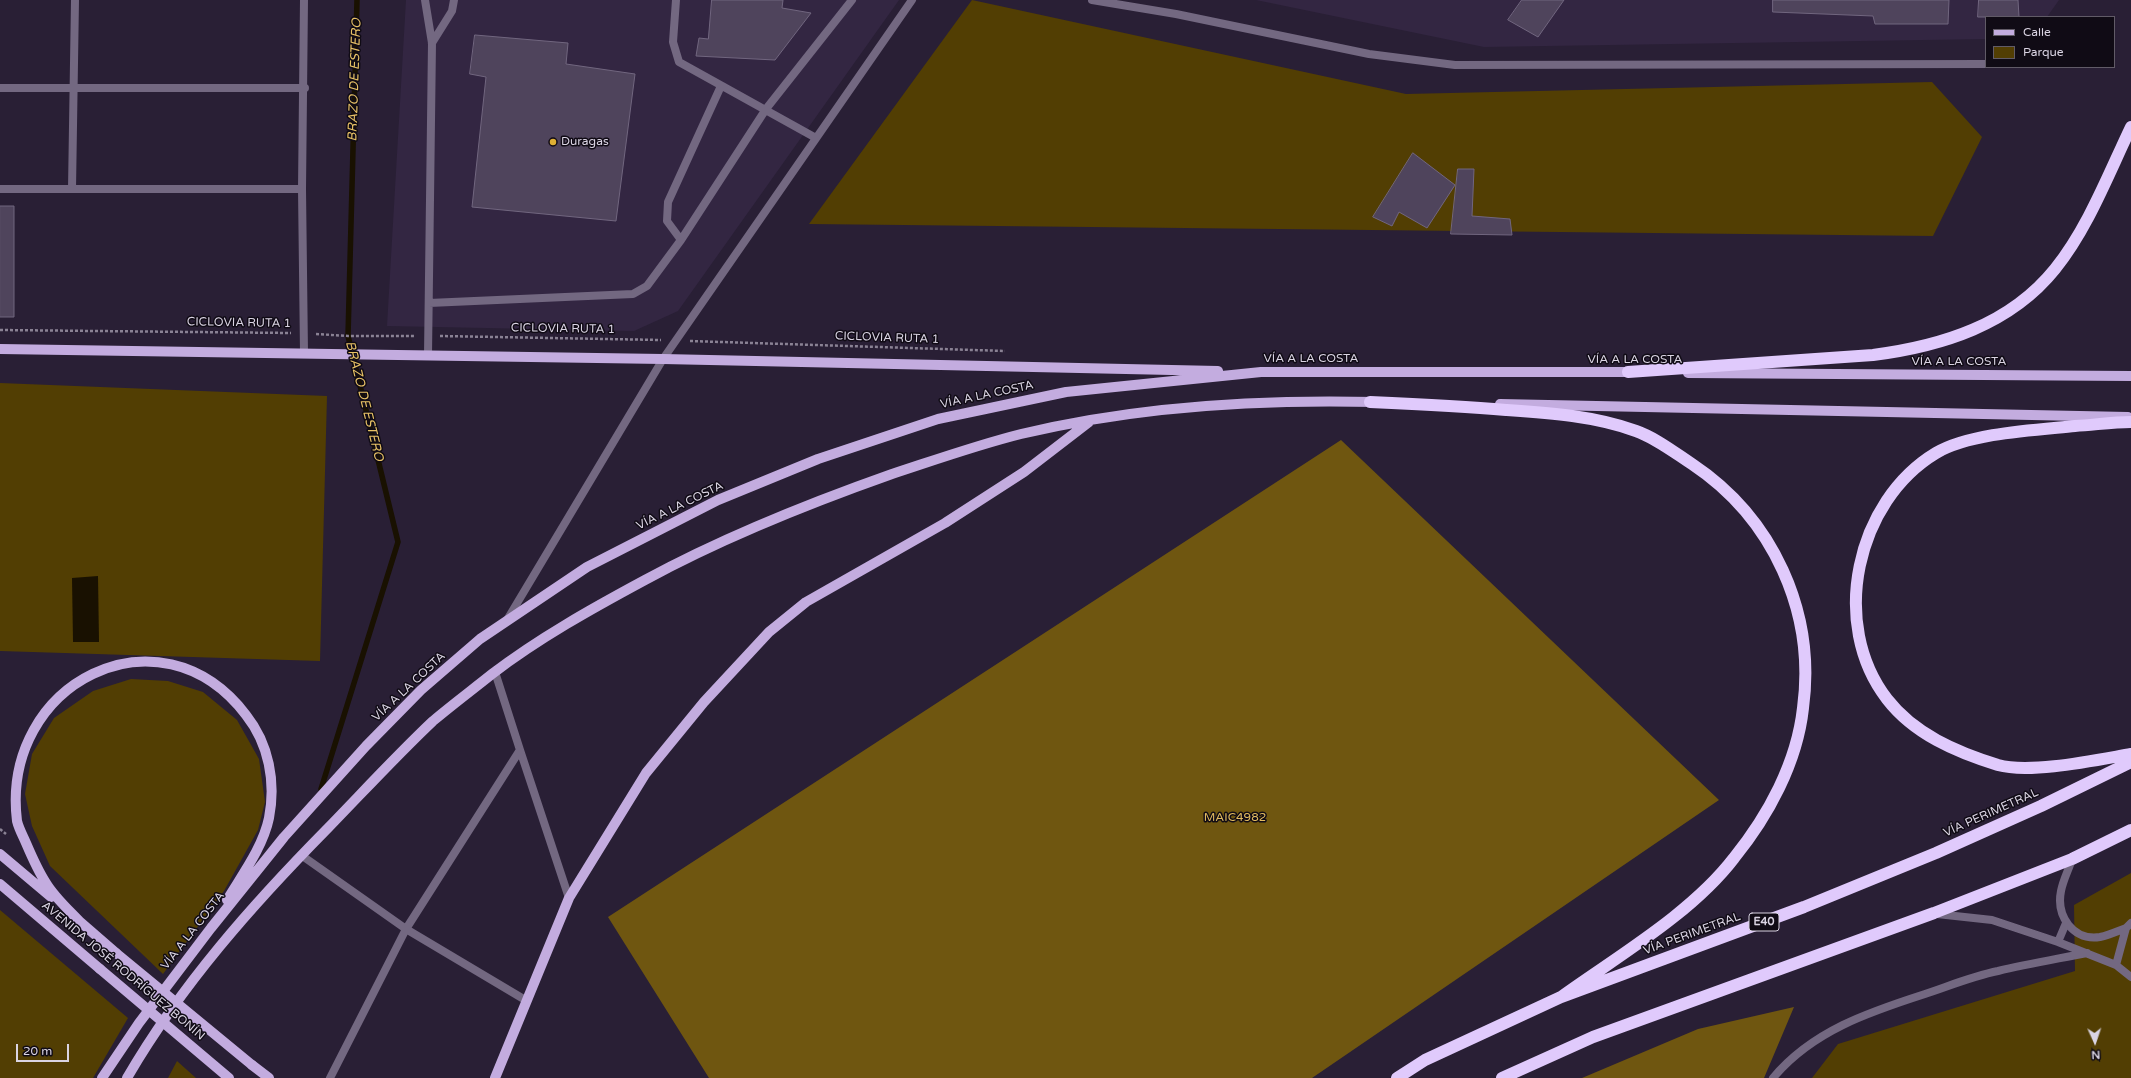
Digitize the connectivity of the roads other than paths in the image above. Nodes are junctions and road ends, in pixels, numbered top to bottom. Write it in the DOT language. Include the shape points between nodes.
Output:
graph roads {
  1 [pos="75,0"];
  2 [pos="304,0"];
  3 [pos="425,0"];
  4 [pos="454,0"];
  5 [pos="676,0"];
  6 [pos="852,0"];
  7 [pos="912,0"];
  8 [pos="1092,0"];
  9 [pos="432,43"];
  10 [pos="1985,64"];
  11 [pos="721,86"];
  12 [pos="0,88"];
  13 [pos="74,88"];
  14 [pos="305,88"];
  15 [pos="766,109"];
  16 [pos="2131,127"];
  17 [pos="816,138"];
  18 [pos="0,189"];
  19 [pos="72,189"];
  20 [pos="302,189"];
  21 [pos="682,240"];
  22 [pos="429,303"];
  23 [pos="0,348"];
  24 [pos="304,353"];
  25 [pos="428,355"];
  26 [pos="663,359"];
  27 [pos="1262,372"];
  28 [pos="1628,372"];
  29 [pos="2131,376"];
  30 [pos="1370,402"];
  31 [pos="2131,417"];
  32 [pos="1090,421"];
  33 [pos="2131,422"];
  34 [pos="506,622"];
  35 [pos="495,672"];
  36 [pos="520,750"];
  37 [pos="2131,754"];
  38 [pos="2131,762"];
  39 [pos="2131,830"];
  40 [pos="0,854"];
  41 [pos="301,855"];
  42 [pos="2072,859"];
  43 [pos="0,884"];
  44 [pos="569,898"];
  45 [pos="1934,913"];
  46 [pos="2066,923"];
  47 [pos="82,924"];
  48 [pos="2129,926"];
  49 [pos="211,928"];
  50 [pos="406,929"];
  51 [pos="2058,942"];
  52 [pos="2087,953"];
  53 [pos="2116,965"];
  54 [pos="2131,977"];
  55 [pos="1561,997"];
  56 [pos="527,1001"];
  57 [pos="102,1078"];
  58 [pos="127,1078"];
  59 [pos="229,1078"];
  60 [pos="269,1078"];
  61 [pos="330,1078"];
  62 [pos="495,1078"];
  63 [pos="1397,1078"];
  64 [pos="1502,1078"];
  65 [pos="1773,1078"];
  1 -- 13 [label="street"];
  2 -- 14 [label="street"];
  3 -- 9 [label="street"];
  4 -- 9 [label="street" via="452,11"];
  5 -- 11 [label="street" via="673,42 679,62"];
  6 -- 15 [label="street"];
  7 -- 17 [label="street"];
  8 -- 10 [label="street" via="1176,14 1369,54 1455,65"];
  9 -- 22 [label="street"];
  11 -- 15 [label="street"];
  11 -- 21 [label="street" via="668,202 667,221"];
  12 -- 13 [label="street"];
  13 -- 14 [label="street"];
  13 -- 19 [label="street"];
  14 -- 20 [label="street"];
  15 -- 17 [label="street"];
  15 -- 21 [label="street"];
  16 -- 28 [label="highway" via="2092,207 2055,268 2034,291 2009,311 1979,328 1952,339 1912,350 1873,355"];
  17 -- 26 [label="street"];
  18 -- 19 [label="street"];
  19 -- 20 [label="street"];
  20 -- 24 [label="street"];
  21 -- 22 [label="street" via="648,286 633,294"];
  22 -- 25 [label="street"];
  23 -- 24 [label="main road"];
  24 -- 25 [label="main road"];
  25 -- 26 [label="main road"];
  26 -- 27 [label="main road"];
  26 -- 34 [label="street"];
  27 -- 28 [label="main road, VÍA A LA COSTA"];
  27 -- 34 [label="main road, VÍA A LA COSTA" via="1066,392 938,419 818,459 718,500 587,567"];
  28 -- 29 [label="main road, VÍA A LA COSTA"];
  30 -- 31 [label="main road"];
  30 -- 32 [label="main road" via="1252,402 1171,409"];
  30 -- 55 [label="highway" via="1557,413 1637,431 1710,476 1736,501 1759,528 1776,555 1794,600 1802,627 1805,665 1803,709 1780,786 1764,816 1734,859 1700,897"];
  32 -- 35 [label="main road" via="1021,434 954,453 823,498 749,528 672,565 606,601"];
  32 -- 44 [label="main road" via="1024,472 945,523 806,602 769,632 704,702 646,773"];
  33 -- 37 [label="highway" via="2049,428 1975,438 1937,452 1908,475 1886,501 1859,562 1856,599 1859,638 1869,670 1887,699 1909,721 1942,744 2000,765 2035,767"];
  34 -- 49 [label="main road, VÍA A LA COSTA" via="480,639 421,690 366,746 284,837"];
  35 -- 36 [label="street"];
  35 -- 41 [label="main road" via="434,721"];
  36 -- 44 [label="street"];
  36 -- 50 [label="street"];
  38 -- 55 [label="highway, VÍA PERIMETRAL / E40" via="1936,853 1804,907"];
  39 -- 42 [label="highway"];
  40 -- 47 [label="main road, AVENIDA JOSÉ RODRÍGUEZ BONÍN"];
  41 -- 50 [label="street"];
  41 -- 58 [label="main road" via="225,937 152,1036"];
  42 -- 45 [label="highway"];
  42 -- 46 [label="street" via="2061,892 2061,910"];
  43 -- 59 [label="main road, AVENIDA JOSÉ RODRÍGUEZ BONÍN, bridge"];
  44 -- 56 [label="main road"];
  45 -- 51 [label="street" via="1992,920"];
  45 -- 64 [label="highway" via="1593,1037"];
  46 -- 48 [label="street" via="2080,936 2099,937"];
  46 -- 51 [label="street"];
  47 -- 49 [label="main road" via="46,884 17,822 13,786 18,753 36,717 61,690 78,678 110,665 144,661 178,666 205,677 235,700 256,728 268,756 272,787 268,819 250,861"];
  47 -- 60 [label="main road, AVENIDA JOSÉ RODRÍGUEZ BONÍN, bridge"];
  48 -- 53 [label="street"];
  49 -- 57 [label="main road, VÍA A LA COSTA" via="139,1023"];
  50 -- 56 [label="street"];
  50 -- 61 [label="street"];
  51 -- 52 [label="street"];
  52 -- 53 [label="street"];
  52 -- 65 [label="street" via="1996,971 1885,1006 1814,1040 1786,1062"];
  53 -- 54 [label="street"];
  55 -- 63 [label="highway, VÍA PERIMETRAL / E40" via="1425,1060"];
  56 -- 62 [label="main road"];
}
